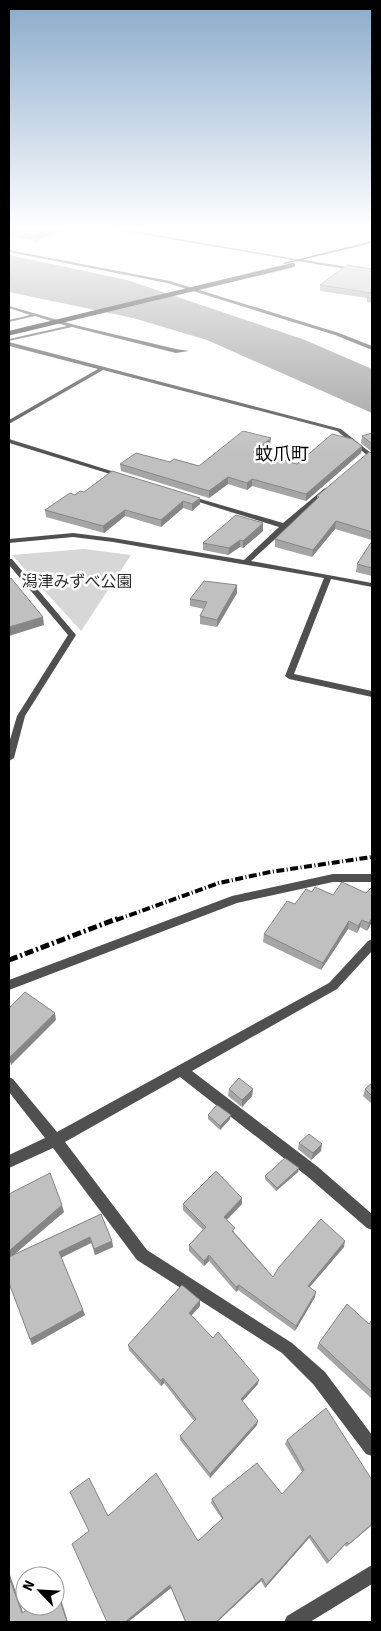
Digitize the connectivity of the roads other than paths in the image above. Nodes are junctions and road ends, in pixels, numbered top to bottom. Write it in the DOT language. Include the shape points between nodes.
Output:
graph roads {
  1 [pos="118,304"];
  2 [pos="125,304"];
  3 [pos="240,304"];
  4 [pos="9,306"];
  5 [pos="35,315"];
  6 [pos="9,321"];
  7 [pos="73,326"];
  8 [pos="9,331"];
  9 [pos="9,342"];
  10 [pos="372,348"];
  11 [pos="186,351"];
  12 [pos="102,368"];
  13 [pos="9,422"];
  14 [pos="9,441"];
  15 [pos="370,456"];
  16 [pos="360,460"];
  17 [pos="132,479"];
  18 [pos="332,484"];
  19 [pos="179,494"];
  20 [pos="284,526"];
  21 [pos="9,540"];
  22 [pos="9,561"];
  23 [pos="245,563"];
  24 [pos="328,576"];
  25 [pos="372,585"];
  26 [pos="372,694"];
  27 [pos="9,758"];
  28 [pos="372,878"];
  29 [pos="372,944"];
  30 [pos="9,985"];
  31 [pos="181,1070"];
  32 [pos="9,1083"];
  33 [pos="55,1140"];
  34 [pos="9,1162"];
  35 [pos="372,1223"];
  36 [pos="372,1448"];
  37 [pos="372,1574"];
  38 [pos="293,1622"];
  1 -- 8 [label="main road"];
  2 -- 8 [label="main road, bridge"];
  3 -- 10 [label="street"];
  4 -- 5 [label="street"];
  5 -- 6 [label="street"];
  5 -- 7 [label="street"];
  7 -- 9 [label="street"];
  7 -- 11 [label="street"];
  9 -- 12 [label="street"];
  12 -- 13 [label="street"];
  12 -- 15 [label="street" via="339,430"];
  14 -- 17 [label="street"];
  15 -- 16 [label="street"];
  18 -- 20 [label="street"];
  19 -- 20 [label="street"];
  20 -- 23 [label="street"];
  21 -- 23 [label="street" via="73,535"];
  22 -- 27 [label="street" via="72,635 21,716"];
  23 -- 24 [label="street"];
  24 -- 25 [label="street"];
  24 -- 26 [label="street" via="289,676"];
  28 -- 30 [label="street" via="333,878 236,898"];
  29 -- 31 [label="street" via="333,986"];
  31 -- 33 [label="street"];
  31 -- 35 [label="street" via="313,1172"];
  32 -- 33 [label="street"];
  33 -- 34 [label="street"];
  33 -- 36 [label="street" via="142,1256 287,1348 319,1378"];
  37 -- 38 [label="street"];
}
